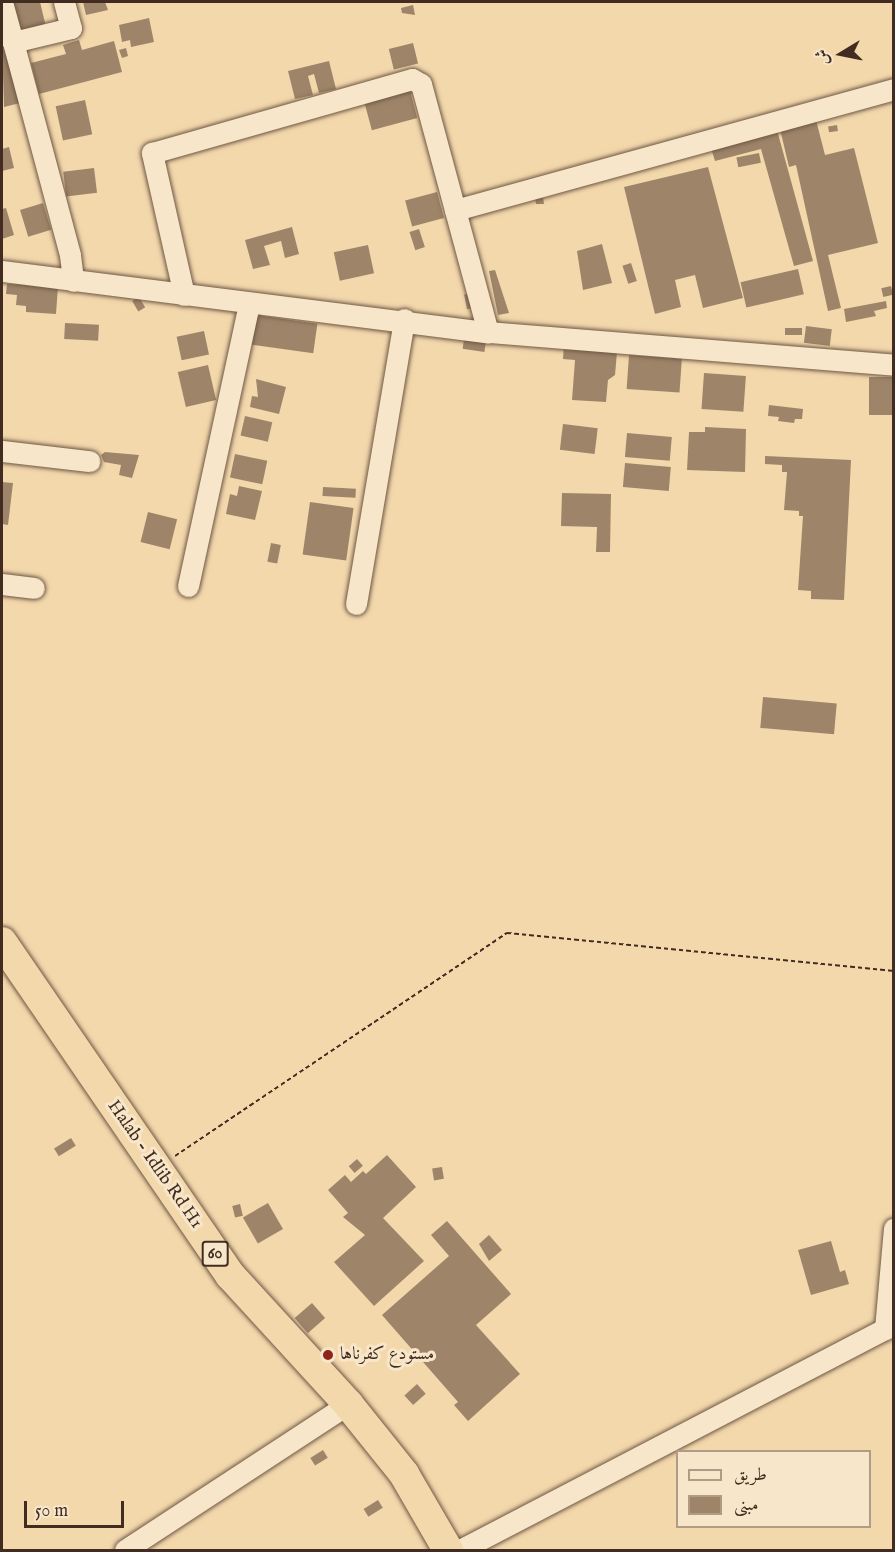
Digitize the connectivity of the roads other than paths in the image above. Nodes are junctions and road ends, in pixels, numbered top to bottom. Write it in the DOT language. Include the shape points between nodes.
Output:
graph roads {
  1 [pos="2,2"];
  2 [pos="64,2"];
  3 [pos="13,42"];
  4 [pos="894,89"];
  5 [pos="455,210"];
  6 [pos="2,271"];
  7 [pos="73,281"];
  8 [pos="184,296"];
  9 [pos="249,303"];
  10 [pos="404,319"];
  11 [pos="488,332"];
  12 [pos="894,364"];
  13 [pos="2,451"];
  14 [pos="90,461"];
  15 [pos="2,584"];
  16 [pos="188,586"];
  17 [pos="34,588"];
  18 [pos="356,604"];
  19 [pos="2,942"];
  20 [pos="894,1228"];
  21 [pos="890,1326"];
  22 [pos="348,1404"];
  23 [pos="125,1551"];
  24 [pos="448,1551"];
  25 [pos="460,1551"];
  1 -- 3 [label="street"];
  2 -- 3 [label="street" via="71,28"];
  3 -- 7 [label="street" via="70,255"];
  4 -- 5 [label="street"];
  5 -- 8 [label="street" via="421,84 412,80 152,153"];
  5 -- 11 [label="street"];
  6 -- 7 [label="street"];
  7 -- 8 [label="street"];
  8 -- 9 [label="street"];
  9 -- 10 [label="street"];
  9 -- 16 [label="street"];
  10 -- 11 [label="street"];
  10 -- 18 [label="street"];
  11 -- 12 [label="street"];
  13 -- 14 [label="street"];
  15 -- 17 [label="street"];
  19 -- 22 [label="highway, Halab - Idlib Rd H1 / 60" via="230,1275"];
  20 -- 21 [label="street"];
  21 -- 25 [label="street"];
  22 -- 23 [label="street"];
  22 -- 24 [label="highway, Halab - Idlib Rd H1 / 60" via="404,1474"];
}
